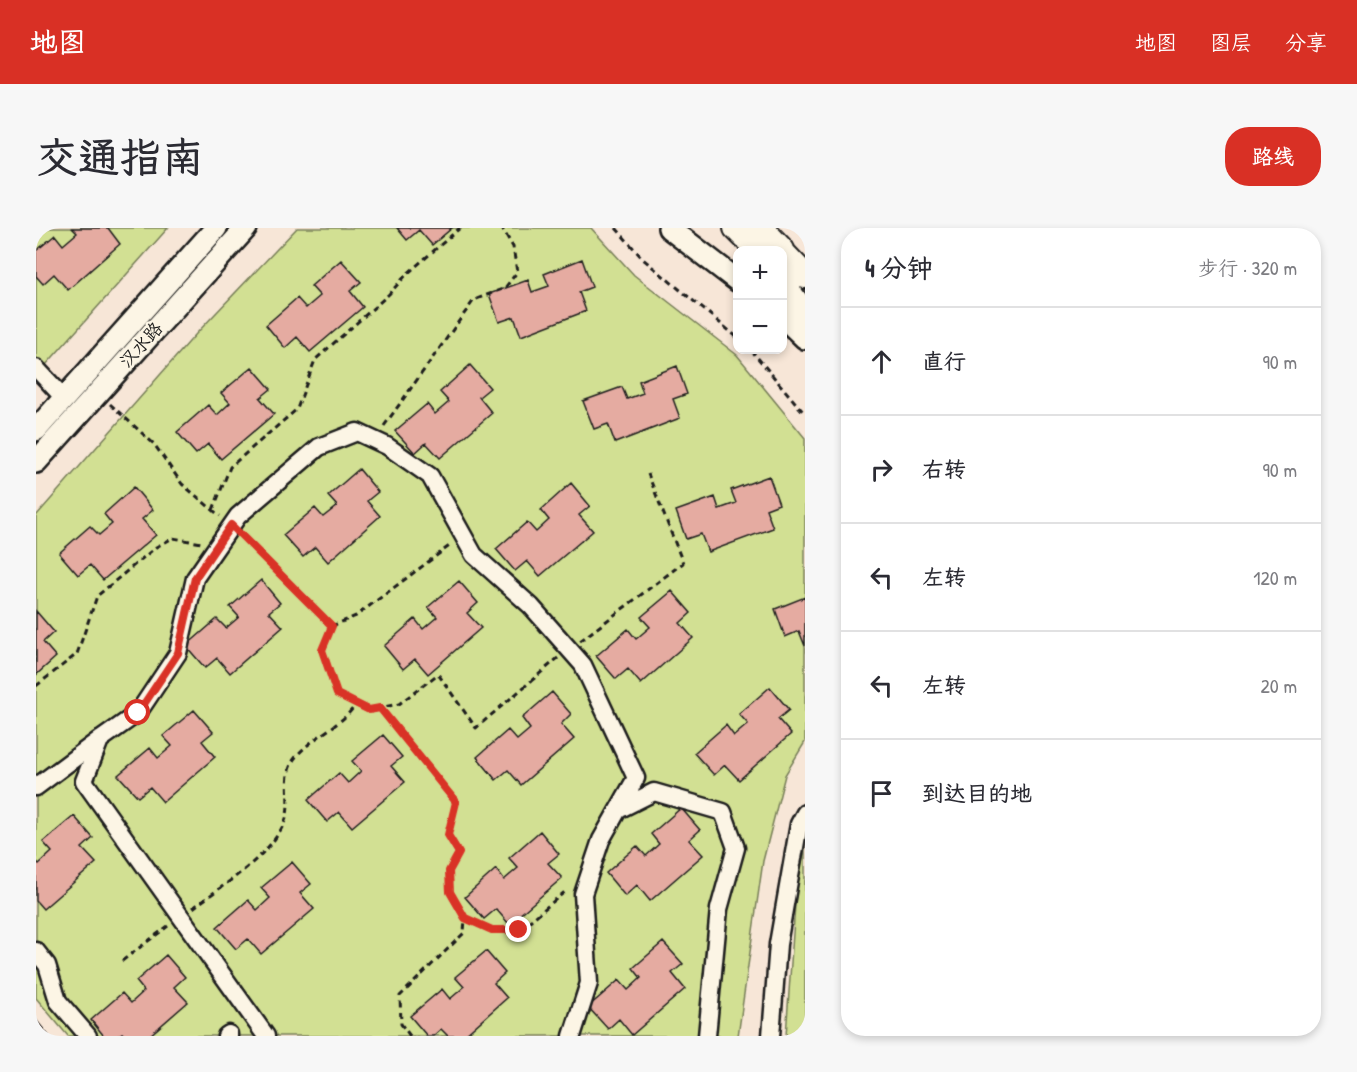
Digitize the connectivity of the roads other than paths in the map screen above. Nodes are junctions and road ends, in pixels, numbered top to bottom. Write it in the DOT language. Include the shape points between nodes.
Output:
graph roads {
  1 [pos="216,228"];
  2 [pos="246,228"];
  3 [pos="669,228"];
  4 [pos="736,228"];
  5 [pos="761,228"];
  6 [pos="754,246"];
  7 [pos="777,246"];
  8 [pos="787,256"];
  9 [pos="805,276"];
  10 [pos="733,277"];
  11 [pos="787,288"];
  12 [pos="805,314"];
  13 [pos="787,320"];
  14 [pos="805,338"];
  15 [pos="36,368"];
  16 [pos="64,398"];
  17 [pos="36,430"];
  18 [pos="36,462"];
  19 [pos="100,740"];
  20 [pos="636,778"];
  21 [pos="84,781"];
  22 [pos="42,782"];
  23 [pos="654,792"];
  24 [pos="622,808"];
  25 [pos="805,813"];
  26 [pos="36,951"];
  27 [pos="88,1036"];
  28 [pos="266,1036"];
  29 [pos="572,1036"];
  30 [pos="707,1036"];
  31 [pos="771,1036"];
  1 -- 16 [label="main road, 汉水路"];
  2 -- 18 [label="main road, 汉水路"];
  3 -- 10 [label="main road"];
  4 -- 6 [label="highway"];
  5 -- 7 [label="highway"];
  8 -- 9 [label="highway"];
  11 -- 12 [label="highway"];
  13 -- 14 [label="main road"];
  15 -- 16 [label="street"];
  16 -- 17 [label="main road, 汉水路"];
  19 -- 20 [label="street" via="138,713 178,653 195,578 238,516 319,447 357,432 430,476 474,555 531,606 583,665"];
  19 -- 21 [label="street"];
  19 -- 22 [label="street"];
  20 -- 23 [label="street"];
  20 -- 24 [label="street"];
  21 -- 22 [label="street"];
  21 -- 28 [label="street"];
  23 -- 24 [label="street"];
  23 -- 30 [label="street" via="723,812 736,848 718,909"];
  24 -- 29 [label="street" via="601,840 583,894 589,983"];
  25 -- 31 [label="street" via="799,824 778,944"];
  26 -- 27 [label="street" via="46,965 58,1000"];
}
